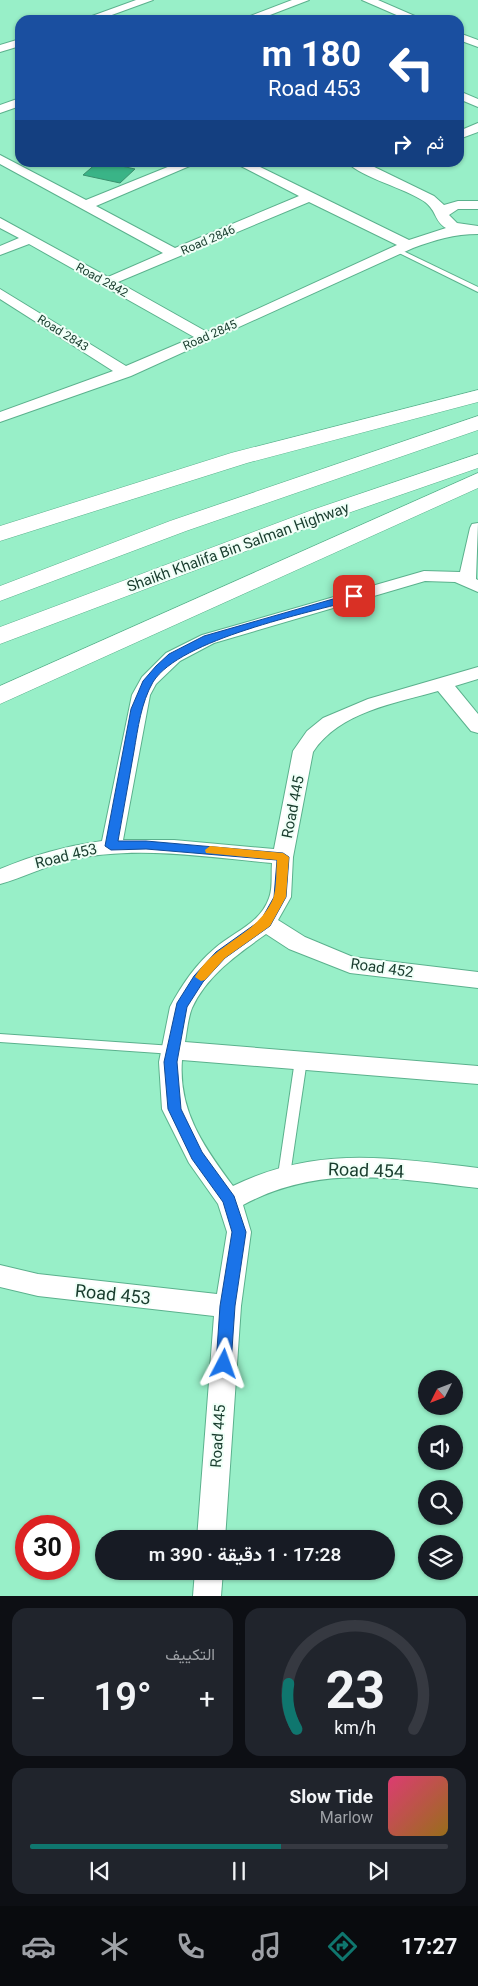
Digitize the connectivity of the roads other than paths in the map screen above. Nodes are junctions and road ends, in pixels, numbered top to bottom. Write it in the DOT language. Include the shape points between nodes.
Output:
graph roads {
  1 [pos="147,0"];
  2 [pos="303,0"];
  3 [pos="368,0"];
  4 [pos="265,13"];
  5 [pos="102,15"];
  6 [pos="260,15"];
  7 [pos="270,15"];
  8 [pos="406,15"];
  9 [pos="464,38"];
  10 [pos="15,44"];
  11 [pos="478,44"];
  12 [pos="0,48"];
  13 [pos="464,97"];
  14 [pos="478,103"];
  15 [pos="15,104"];
  16 [pos="0,109"];
  17 [pos="478,127"];
  18 [pos="464,133"];
  19 [pos="0,160"];
  20 [pos="28,167"];
  21 [pos="181,167"];
  22 [pos="249,167"];
  23 [pos="364,167"];
  24 [pos="381,167"];
  25 [pos="20,170"];
  26 [pos="372,171"];
  27 [pos="407,188"];
  28 [pos="309,197"];
  29 [pos="461,204"];
  30 [pos="86,205"];
  31 [pos="477,205"];
  32 [pos="443,216"];
  33 [pos="0,222"];
  34 [pos="463,229"];
  35 [pos="478,230"];
  36 [pos="30,239"];
  37 [pos="407,246"];
  38 [pos="0,252"];
  39 [pos="175,254"];
  40 [pos="107,282"];
  41 [pos="478,290"];
  42 [pos="0,293"];
  43 [pos="205,337"];
  44 [pos="126,373"];
  45 [pos="478,396"];
  46 [pos="0,417"];
  47 [pos="478,423"];
  48 [pos="478,461"];
  49 [pos="478,480"];
  50 [pos="478,528"];
  51 [pos="0,534"];
  52 [pos="473,584"];
  53 [pos="0,594"];
  54 [pos="0,636"];
  55 [pos="478,673"];
  56 [pos="442,684"];
  57 [pos="0,696"];
  58 [pos="478,727"];
  59 [pos="111,846"];
  60 [pos="283,857"];
  61 [pos="0,877"];
  62 [pos="266,923"];
  63 [pos="478,980"];
  64 [pos="0,1038"];
  65 [pos="173,1050"];
  66 [pos="301,1060"];
  67 [pos="478,1075"];
  68 [pos="284,1175"];
  69 [pos="478,1178"];
  70 [pos="230,1200"];
  71 [pos="0,1276"];
  72 [pos="228,1306"];
  73 [pos="212,1530"];
  74 [pos="208,1580"];
  75 [pos="207,1596"];
  1 -- 5 [label="street"];
  2 -- 4 [label="street"];
  3 -- 8 [label="street"];
  4 -- 6 [label="street"];
  4 -- 7 [label="street"];
  9 -- 11 [label="street"];
  10 -- 12 [label="street"];
  13 -- 14 [label="street"];
  15 -- 16 [label="street"];
  17 -- 18 [label="street"];
  19 -- 25 [label="street"];
  20 -- 25 [label="street"];
  21 -- 30 [label="street"];
  22 -- 28 [label="street"];
  23 -- 26 [label="street"];
  24 -- 26 [label="street"];
  25 -- 30 [label="street"];
  26 -- 27 [label="street"];
  27 -- 29 [label="street"];
  27 -- 32 [label="street" via="429,199"];
  28 -- 37 [label="street"];
  28 -- 39 [label="street, Road 2846"];
  29 -- 31 [label="street"];
  29 -- 32 [label="street, Road 2845"];
  30 -- 39 [label="street"];
  32 -- 34 [label="street" via="451,226"];
  32 -- 37 [label="street, Road 2845"];
  33 -- 36 [label="street, Road 2842"];
  34 -- 35 [label="street"];
  34 -- 37 [label="street, Road 2845"];
  36 -- 38 [label="street"];
  36 -- 40 [label="street, Road 2842"];
  37 -- 41 [label="lane"];
  37 -- 43 [label="street, Road 2845"];
  39 -- 40 [label="street, Road 2846"];
  40 -- 43 [label="street, Road 2842"];
  42 -- 44 [label="street, Road 2843"];
  43 -- 44 [label="street, Road 2845"];
  44 -- 46 [label="street, Road 2845"];
  45 -- 51 [label="highway" via="239,458"];
  47 -- 53 [label="highway" via="178,526"];
  48 -- 54 [label="highway, Shaikh Khalifa Bin Salman Highway" via="320,515"];
  49 -- 57 [label="highway"];
  50 -- 52 [label="street"];
  52 -- 59 [label="street" via="446,575 424,576 208,639 173,656 148,681 136,709"];
  55 -- 56 [label="street, Road 445"];
  56 -- 58 [label="street"];
  56 -- 60 [label="street, Road 445" via="375,703 330,722 314,735 303,751"];
  59 -- 60 [label="street, Road 453" via="146,845"];
  59 -- 61 [label="street, Road 453" via="68,853"];
  60 -- 62 [label="street, Road 445" via="280,897"];
  62 -- 63 [label="street, Road 452" via="297,943 350,965"];
  62 -- 65 [label="street, Road 445" via="221,955 199,979 181,1007"];
  64 -- 65 [label="lane"];
  65 -- 66 [label="street"];
  65 -- 70 [label="street, Road 445" via="170,1062 174,1109 197,1156"];
  66 -- 67 [label="street"];
  66 -- 68 [label="lane"];
  68 -- 69 [label="street, Road 454" via="340,1166"];
  68 -- 70 [label="street, Road 454"];
  70 -- 72 [label="street, Road 445" via="239,1232"];
  71 -- 72 [label="street, Road 453" via="38,1285"];
  72 -- 73 [label="street, Road 445"];
  74 -- 75 [label="street"];
}
